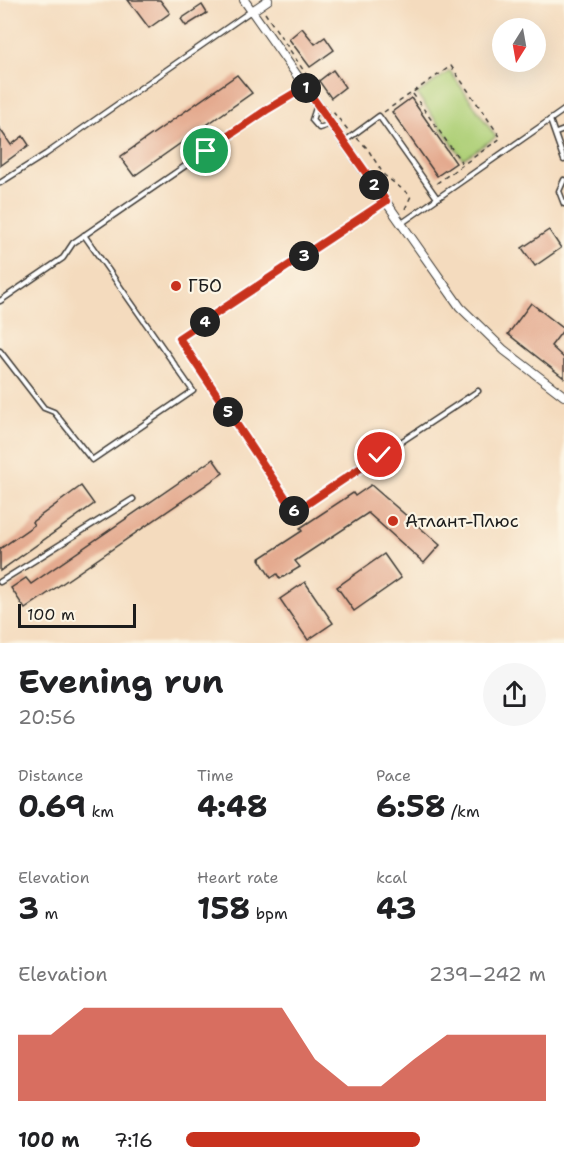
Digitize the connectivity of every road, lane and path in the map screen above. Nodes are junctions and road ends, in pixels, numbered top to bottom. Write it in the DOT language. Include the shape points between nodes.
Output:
graph roads {
  1 [pos="244,0"];
  2 [pos="268,0"];
  3 [pos="263,10"];
  4 [pos="252,11"];
  5 [pos="305,87"];
  6 [pos="317,89"];
  7 [pos="412,93"];
  8 [pos="317,104"];
  9 [pos="564,110"];
  10 [pos="331,111"];
  11 [pos="379,116"];
  12 [pos="550,120"];
  13 [pos="332,124"];
  14 [pos="564,130"];
  15 [pos="556,133"];
  16 [pos="344,142"];
  17 [pos="564,160"];
  18 [pos="463,165"];
  19 [pos="564,180"];
  20 [pos="0,183"];
  21 [pos="429,188"];
  22 [pos="437,198"];
  23 [pos="386,201"];
  24 [pos="564,204"];
  25 [pos="409,216"];
  26 [pos="402,223"];
  27 [pos="84,235"];
  28 [pos="0,301"];
  29 [pos="0,351"];
  30 [pos="478,391"];
  31 [pos="564,396"];
  32 [pos="133,499"];
  33 [pos="0,582"];
  1 -- 4 [label="street"];
  2 -- 4 [label="street"];
  3 -- 6 [label="path"];
  4 -- 5 [label="street"];
  4 -- 20 [label="lane"];
  5 -- 8 [label="street"];
  5 -- 27 [label="lane"];
  7 -- 11 [label="path"];
  7 -- 18 [label="path"];
  7 -- 18 [label="path" via="451,66 501,138"];
  8 -- 13 [label="street"];
  8 -- 13 [label="lane" via="312,120 320,128"];
  9 -- 12 [label="lane"];
  10 -- 25 [label="path" via="368,148 384,175 411,196 405,210"];
  11 -- 16 [label="lane"];
  11 -- 21 [label="lane"];
  12 -- 15 [label="lane"];
  12 -- 22 [label="lane"];
  13 -- 16 [label="street"];
  14 -- 15 [label="lane"];
  15 -- 17 [label="lane"];
  16 -- 23 [label="street"];
  18 -- 21 [label="path"];
  19 -- 24 [label="lane" via="559,191"];
  21 -- 22 [label="lane"];
  22 -- 26 [label="lane"];
  23 -- 26 [label="street"];
  23 -- 30 [label="lane" via="179,338 295,512"];
  26 -- 31 [label="street" via="460,307 504,350"];
  27 -- 28 [label="lane" via="63,258"];
  27 -- 29 [label="lane" via="193,391 92,460 54,412 44,408"];
  32 -- 33 [label="lane"];
}
